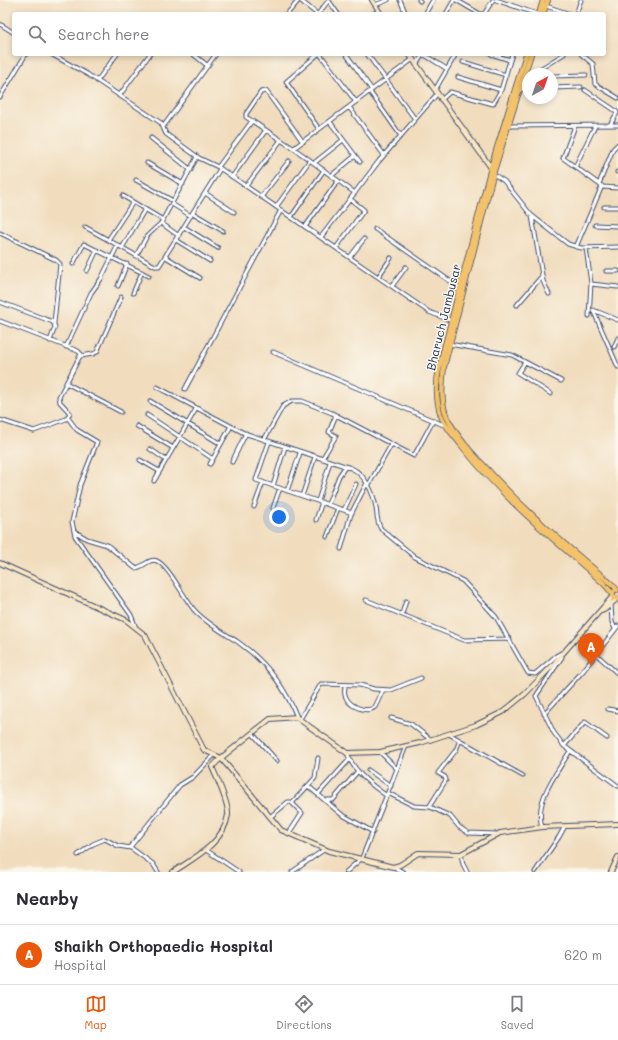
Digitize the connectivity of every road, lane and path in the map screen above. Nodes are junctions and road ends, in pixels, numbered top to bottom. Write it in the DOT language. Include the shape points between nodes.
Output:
graph roads {
  1 [pos="300,0"];
  2 [pos="329,0"];
  3 [pos="372,0"];
  4 [pos="388,0"];
  5 [pos="400,0"];
  6 [pos="433,0"];
  7 [pos="455,0"];
  8 [pos="494,0"];
  9 [pos="544,0"];
  10 [pos="548,0"];
  11 [pos="581,0"];
  12 [pos="375,6"];
  13 [pos="546,6"];
  14 [pos="524,10"];
  15 [pos="289,12"];
  16 [pos="315,12"];
  17 [pos="319,12"];
  18 [pos="337,12"];
  19 [pos="379,12"];
  20 [pos="405,12"];
  21 [pos="426,12"];
  22 [pos="447,12"];
  23 [pos="476,12"];
  24 [pos="485,12"];
  25 [pos="531,12"];
  26 [pos="539,12"];
  27 [pos="544,12"];
  28 [pos="564,12"];
  29 [pos="577,12"];
  30 [pos="0,24"];
  31 [pos="12,31"];
  32 [pos="25,56"];
  33 [pos="55,56"];
  34 [pos="115,56"];
  35 [pos="149,56"];
  36 [pos="195,56"];
  37 [pos="215,56"];
  38 [pos="317,56"];
  39 [pos="321,56"];
  40 [pos="347,56"];
  41 [pos="368,56"];
  42 [pos="410,56"];
  43 [pos="421,56"];
  44 [pos="424,56"];
  45 [pos="455,56"];
  46 [pos="497,56"];
  47 [pos="511,56"];
  48 [pos="526,56"];
  49 [pos="530,56"];
  50 [pos="561,56"];
  51 [pos="583,56"];
  52 [pos="413,60"];
  53 [pos="510,60"];
  54 [pos="464,62"];
  55 [pos="416,65"];
  56 [pos="208,66"];
  57 [pos="525,68"];
  58 [pos="527,68"];
  59 [pos="542,68"];
  60 [pos="447,69"];
  61 [pos="506,75"];
  62 [pos="586,75"];
  63 [pos="458,76"];
  64 [pos="558,76"];
  65 [pos="97,80"];
  66 [pos="386,80"];
  67 [pos="522,82"];
  68 [pos="522,82"];
  69 [pos="581,87"];
  70 [pos="558,88"];
  71 [pos="520,89"];
  72 [pos="501,90"];
  73 [pos="585,90"];
  74 [pos="371,91"];
  75 [pos="436,92"];
  76 [pos="120,96"];
  77 [pos="0,97"];
  78 [pos="618,98"];
  79 [pos="441,100"];
  80 [pos="356,102"];
  81 [pos="349,107"];
  82 [pos="415,119"];
  83 [pos="252,121"];
  84 [pos="330,122"];
  85 [pos="610,125"];
  86 [pos="618,125"];
  87 [pos="506,126"];
  88 [pos="575,126"];
  89 [pos="595,126"];
  90 [pos="163,127"];
  91 [pos="319,129"];
  92 [pos="266,130"];
  93 [pos="401,136"];
  94 [pos="151,138"];
  95 [pos="281,140"];
  96 [pos="343,140"];
  97 [pos="303,142"];
  98 [pos="618,144"];
  99 [pos="294,148"];
  100 [pos="384,155"];
  101 [pos="355,156"];
  102 [pos="198,157"];
  103 [pos="310,160"];
  104 [pos="289,161"];
  105 [pos="360,162"];
  106 [pos="147,163"];
  107 [pos="314,163"];
  108 [pos="575,167"];
  109 [pos="219,168"];
  110 [pos="191,170"];
  111 [pos="324,170"];
  112 [pos="493,171"];
  113 [pos="331,176"];
  114 [pos="232,177"];
  115 [pos="136,180"];
  116 [pos="338,181"];
  117 [pos="183,184"];
  118 [pos="600,185"];
  119 [pos="246,186"];
  120 [pos="618,188"];
  121 [pos="355,193"];
  122 [pos="205,194"];
  123 [pos="123,196"];
  124 [pos="261,197"];
  125 [pos="350,199"];
  126 [pos="133,202"];
  127 [pos="172,202"];
  128 [pos="276,207"];
  129 [pos="604,207"];
  130 [pos="618,207"];
  131 [pos="145,209"];
  132 [pos="281,210"];
  133 [pos="234,212"];
  134 [pos="192,214"];
  135 [pos="532,216"];
  136 [pos="291,217"];
  137 [pos="162,222"];
  138 [pos="595,225"];
  139 [pos="618,226"];
  140 [pos="85,227"];
  141 [pos="184,227"];
  142 [pos="305,227"];
  143 [pos="375,229"];
  144 [pos="222,231"];
  145 [pos="477,232"];
  146 [pos="0,233"];
  147 [pos="179,236"];
  148 [pos="320,237"];
  149 [pos="364,239"];
  150 [pos="108,240"];
  151 [pos="176,240"];
  152 [pos="118,245"];
  153 [pos="576,247"];
  154 [pos="122,248"];
  155 [pos="218,248"];
  156 [pos="336,248"];
  157 [pos="586,248"];
  158 [pos="618,248"];
  159 [pos="97,250"];
  160 [pos="136,256"];
  161 [pos="112,257"];
  162 [pos="166,257"];
  163 [pos="350,258"];
  164 [pos="391,258"];
  165 [pos="210,261"];
  166 [pos="73,264"];
  167 [pos="127,264"];
  168 [pos="406,267"];
  169 [pos="87,271"];
  170 [pos="606,271"];
  171 [pos="618,271"];
  172 [pos="142,272"];
  173 [pos="149,276"];
  174 [pos="542,276"];
  175 [pos="378,277"];
  176 [pos="200,278"];
  177 [pos="591,284"];
  178 [pos="118,286"];
  179 [pos="392,286"];
  180 [pos="618,287"];
  181 [pos="460,288"];
  182 [pos="133,293"];
  183 [pos="549,294"];
  184 [pos="121,297"];
  185 [pos="0,302"];
  186 [pos="517,305"];
  187 [pos="591,309"];
  188 [pos="588,316"];
  189 [pos="618,320"];
  190 [pos="0,321"];
  191 [pos="454,321"];
  192 [pos="54,323"];
  193 [pos="618,338"];
  194 [pos="50,341"];
  195 [pos="448,344"];
  196 [pos="66,347"];
  197 [pos="614,348"];
  198 [pos="273,352"];
  199 [pos="80,356"];
  200 [pos="525,362"];
  201 [pos="618,367"];
  202 [pos="561,381"];
  203 [pos="66,383"];
  204 [pos="157,387"];
  205 [pos="185,389"];
  206 [pos="550,394"];
  207 [pos="150,401"];
  208 [pos="196,409"];
  209 [pos="121,412"];
  210 [pos="147,415"];
  211 [pos="336,416"];
  212 [pos="68,418"];
  213 [pos="448,418"];
  214 [pos="442,419"];
  215 [pos="0,420"];
  216 [pos="433,421"];
  217 [pos="188,424"];
  218 [pos="138,426"];
  219 [pos="231,426"];
  220 [pos="447,427"];
  221 [pos="246,433"];
  222 [pos="179,437"];
  223 [pos="264,440"];
  224 [pos="269,442"];
  225 [pos="221,444"];
  226 [pos="391,444"];
  227 [pos="285,447"];
  228 [pos="173,448"];
  229 [pos="150,449"];
  230 [pos="300,453"];
  231 [pos="315,457"];
  232 [pos="213,459"];
  233 [pos="322,459"];
  234 [pos="140,460"];
  235 [pos="166,460"];
  236 [pos="232,462"];
  237 [pos="330,462"];
  238 [pos="210,464"];
  239 [pos="345,467"];
  240 [pos="159,471"];
  241 [pos="154,481"];
  242 [pos="263,482"];
  243 [pos="356,484"];
  244 [pos="367,485"];
  245 [pos="273,486"];
  246 [pos="280,488"];
  247 [pos="287,490"];
  248 [pos="302,496"];
  249 [pos="318,501"];
  250 [pos="322,502"];
  251 [pos="328,504"];
  252 [pos="254,507"];
  253 [pos="273,508"];
  254 [pos="338,508"];
  255 [pos="344,510"];
  256 [pos="352,513"];
  257 [pos="316,520"];
  258 [pos="74,531"];
  259 [pos="327,537"];
  260 [pos="341,549"];
  261 [pos="0,563"];
  262 [pos="618,590"];
  263 [pos="615,597"];
  264 [pos="366,600"];
  265 [pos="406,601"];
  266 [pos="611,604"];
  267 [pos="599,612"];
  268 [pos="402,614"];
  269 [pos="617,628"];
  270 [pos="137,629"];
  271 [pos="509,639"];
  272 [pos="564,652"];
  273 [pos="596,654"];
  274 [pos="618,674"];
  275 [pos="421,678"];
  276 [pos="345,685"];
  277 [pos="383,690"];
  278 [pos="608,709"];
  279 [pos="618,710"];
  280 [pos="544,714"];
  281 [pos="298,718"];
  282 [pos="391,718"];
  283 [pos="252,733"];
  284 [pos="449,734"];
  285 [pos="607,738"];
  286 [pos="431,740"];
  287 [pos="460,740"];
  288 [pos="406,746"];
  289 [pos="564,746"];
  290 [pos="570,751"];
  291 [pos="380,752"];
  292 [pos="347,753"];
  293 [pos="214,755"];
  294 [pos="221,758"];
  295 [pos="318,758"];
  296 [pos="349,760"];
  297 [pos="278,761"];
  298 [pos="397,769"];
  299 [pos="368,770"];
  300 [pos="358,771"];
  301 [pos="524,776"];
  302 [pos="308,786"];
  303 [pos="391,786"];
  304 [pos="618,786"];
  305 [pos="318,794"];
  306 [pos="387,795"];
  307 [pos="326,800"];
  308 [pos="292,803"];
  309 [pos="429,807"];
  310 [pos="270,817"];
  311 [pos="618,824"];
  312 [pos="564,826"];
  313 [pos="542,827"];
  314 [pos="372,832"];
  315 [pos="289,833"];
  316 [pos="498,834"];
  317 [pos="130,847"];
  318 [pos="325,849"];
  319 [pos="206,850"];
  320 [pos="461,854"];
  321 [pos="78,855"];
  322 [pos="618,857"];
  323 [pos="362,858"];
  324 [pos="393,867"];
  325 [pos="179,868"];
  326 [pos="158,872"];
  327 [pos="173,872"];
  328 [pos="183,872"];
  329 [pos="239,872"];
  330 [pos="292,872"];
  331 [pos="346,872"];
  332 [pos="403,872"];
  333 [pos="467,872"];
  334 [pos="535,872"];
  335 [pos="611,872"];
  1 -- 15 [label="street"];
  1 -- 16 [label="street"];
  2 -- 17 [label="street"];
  2 -- 18 [label="street"];
  3 -- 12 [label="main road"];
  4 -- 12 [label="street"];
  5 -- 20 [label="street"];
  6 -- 21 [label="street"];
  7 -- 22 [label="street"];
  7 -- 23 [label="street"];
  8 -- 14 [label="street"];
  8 -- 24 [label="street"];
  9 -- 26 [label="main road"];
  10 -- 13 [label="main road"];
  11 -- 29 [label="street"];
  12 -- 19 [label="main road"];
  13 -- 27 [label="main road"];
  13 -- 28 [label="street"];
  14 -- 25 [label="street"];
  30 -- 31 [label="street"];
  32 -- 77 [label="street"];
  33 -- 65 [label="street"];
  34 -- 65 [label="street"];
  35 -- 76 [label="street"];
  36 -- 56 [label="street"];
  37 -- 56 [label="street"];
  38 -- 91 [label="street" via="286,82"];
  39 -- 80 [label="street"];
  40 -- 74 [label="street"];
  41 -- 66 [label="street"];
  42 -- 52 [label="main road"];
  43 -- 55 [label="street"];
  44 -- 60 [label="street"];
  45 -- 60 [label="street"];
  46 -- 53 [label="street"];
  47 -- 53 [label="street"];
  48 -- 57 [label="main road, Bharuch Jambusar"];
  49 -- 58 [label="main road, Bharuch Jambusar"];
  50 -- 59 [label="street"];
  51 -- 78 [label="street" via="593,64 595,84"];
  52 -- 55 [label="main road"];
  52 -- 66 [label="street"];
  53 -- 61 [label="street"];
  54 -- 61 [label="street"];
  55 -- 75 [label="main road"];
  56 -- 90 [label="street"];
  60 -- 75 [label="street"];
  61 -- 72 [label="street"];
  62 -- 64 [label="street"];
  63 -- 72 [label="street"];
  65 -- 76 [label="street"];
  66 -- 74 [label="street"];
  66 -- 82 [label="street"];
  67 -- 71 [label="main road, Bharuch Jambusar"];
  68 -- 87 [label="main road, Bharuch Jambusar"];
  69 -- 70 [label="street"];
  71 -- 87 [label="main road, Bharuch Jambusar"];
  72 -- 79 [label="street" via="492,104 450,92"];
  73 -- 85 [label="street" via="616,110 617,113"];
  74 -- 80 [label="street"];
  74 -- 93 [label="street"];
  75 -- 79 [label="main road"];
  75 -- 82 [label="street"];
  76 -- 90 [label="street" via="161,123"];
  79 -- 112 [label="main road"];
  80 -- 81 [label="street"];
  81 -- 84 [label="street"];
  81 -- 100 [label="street"];
  82 -- 93 [label="street"];
  83 -- 92 [label="street"];
  83 -- 97 [label="street" via="245,115 264,90"];
  83 -- 109 [label="street"];
  84 -- 91 [label="street"];
  84 -- 96 [label="street"];
  85 -- 86 [label="street"];
  85 -- 89 [label="street"];
  87 -- 88 [label="street"];
  87 -- 112 [label="main road, Bharuch Jambusar"];
  88 -- 89 [label="street"];
  88 -- 108 [label="street" via="562,157"];
  89 -- 108 [label="street"];
  90 -- 102 [label="street" via="166,134"];
  91 -- 97 [label="street"];
  92 -- 95 [label="street"];
  92 -- 114 [label="street"];
  93 -- 100 [label="street"];
  94 -- 110 [label="street"];
  95 -- 99 [label="street"];
  95 -- 119 [label="street"];
  96 -- 101 [label="street"];
  96 -- 107 [label="street"];
  97 -- 99 [label="street"];
  98 -- 118 [label="street" via="613,149"];
  99 -- 103 [label="street"];
  100 -- 121 [label="street"];
  101 -- 105 [label="street"];
  101 -- 113 [label="street"];
  102 -- 109 [label="street"];
  102 -- 110 [label="street"];
  103 -- 107 [label="street"];
  103 -- 128 [label="street"];
  104 -- 124 [label="street"];
  106 -- 117 [label="street"];
  107 -- 111 [label="street"];
  108 -- 118 [label="street"];
  109 -- 114 [label="street"];
  109 -- 122 [label="street"];
  110 -- 117 [label="street"];
  111 -- 113 [label="street"];
  111 -- 136 [label="street"];
  112 -- 135 [label="street"];
  112 -- 145 [label="main road, Bharuch Jambusar"];
  113 -- 116 [label="street"];
  114 -- 119 [label="street"];
  115 -- 127 [label="street"];
  116 -- 121 [label="street"];
  116 -- 142 [label="street"];
  117 -- 127 [label="street"];
  118 -- 120 [label="street"];
  118 -- 153 [label="street"];
  119 -- 124 [label="street"];
  121 -- 125 [label="street"];
  122 -- 133 [label="street"];
  122 -- 134 [label="street"];
  123 -- 126 [label="street"];
  124 -- 128 [label="street"];
  125 -- 148 [label="street"];
  125 -- 156 [label="street" via="364,210"];
  126 -- 131 [label="street"];
  126 -- 150 [label="street"];
  127 -- 134 [label="street"];
  127 -- 137 [label="street"];
  128 -- 132 [label="street"];
  129 -- 130 [label="street"];
  131 -- 137 [label="street"];
  131 -- 154 [label="street"];
  132 -- 136 [label="street"];
  132 -- 205 [label="street"];
  134 -- 141 [label="street"];
  134 -- 144 [label="street"];
  135 -- 153 [label="street" via="568,244"];
  135 -- 174 [label="street"];
  136 -- 142 [label="street"];
  137 -- 147 [label="street"];
  137 -- 160 [label="street" via="147,236"];
  138 -- 139 [label="street"];
  140 -- 150 [label="street"];
  141 -- 147 [label="street"];
  141 -- 155 [label="street"];
  142 -- 148 [label="street"];
  143 -- 181 [label="street"];
  145 -- 181 [label="main road, Bharuch Jambusar"];
  145 -- 191 [label="main road, Bharuch Jambusar"];
  146 -- 192 [label="street" via="60,264"];
  147 -- 151 [label="street"];
  148 -- 156 [label="street"];
  149 -- 163 [label="street"];
  150 -- 152 [label="street"];
  151 -- 162 [label="street"];
  151 -- 165 [label="street"];
  152 -- 154 [label="street"];
  152 -- 161 [label="street"];
  153 -- 157 [label="street"];
  154 -- 160 [label="street"];
  156 -- 163 [label="street"];
  157 -- 158 [label="street"];
  157 -- 177 [label="street"];
  159 -- 161 [label="street"];
  159 -- 166 [label="street" via="83,244"];
  159 -- 169 [label="street"];
  160 -- 162 [label="street" via="157,266 160,266"];
  161 -- 167 [label="street"];
  161 -- 196 [label="street" via="91,293"];
  162 -- 176 [label="street"];
  163 -- 175 [label="street"];
  164 -- 175 [label="street"];
  167 -- 172 [label="street"];
  167 -- 178 [label="street"];
  168 -- 179 [label="street"];
  170 -- 171 [label="street"];
  172 -- 173 [label="street"];
  172 -- 182 [label="street"];
  174 -- 183 [label="street"];
  174 -- 186 [label="street"];
  175 -- 179 [label="street"];
  177 -- 180 [label="street"];
  177 -- 187 [label="street"];
  179 -- 191 [label="street" via="432,314"];
  181 -- 191 [label="main road, Bharuch Jambusar"];
  184 -- 199 [label="street" via="97,352"];
  185 -- 192 [label="street"];
  187 -- 188 [label="street"];
  187 -- 189 [label="street"];
  187 -- 201 [label="street"];
  190 -- 194 [label="street"];
  191 -- 195 [label="main road, Bharuch Jambusar"];
  192 -- 194 [label="street"];
  193 -- 197 [label="street"];
  194 -- 196 [label="street"];
  195 -- 200 [label="street" via="512,355"];
  195 -- 213 [label="main road, Bharuch Jambusar" via="442,388"];
  195 -- 214 [label="main road, Bharuch Jambusar" via="437,384"];
  196 -- 199 [label="street" via="78,351"];
  198 -- 216 [label="street"];
  199 -- 203 [label="street"];
  200 -- 202 [label="street"];
  200 -- 206 [label="street" via="518,373"];
  203 -- 209 [label="street"];
  203 -- 212 [label="street" via="59,400 69,411"];
  204 -- 208 [label="street"];
  207 -- 217 [label="street"];
  208 -- 217 [label="street"];
  208 -- 219 [label="street"];
  210 -- 222 [label="street"];
  211 -- 223 [label="street" via="302,401 292,401 280,409"];
  211 -- 226 [label="street"];
  211 -- 233 [label="street" via="329,432 336,436"];
  212 -- 215 [label="street" via="34,431"];
  212 -- 258 [label="street" via="77,430 97,442 80,485 72,522"];
  213 -- 214 [label="main road"];
  213 -- 262 [label="main road, Bharuch Jambusar" via="475,456 516,501"];
  214 -- 220 [label="main road, Bharuch Jambusar"];
  216 -- 220 [label="street"];
  216 -- 226 [label="street" via="414,456"];
  217 -- 222 [label="street"];
  217 -- 225 [label="street"];
  218 -- 228 [label="street"];
  219 -- 221 [label="street"];
  219 -- 225 [label="street"];
  220 -- 263 [label="main road, Bharuch Jambusar" via="485,475 516,507 603,583"];
  221 -- 223 [label="street"];
  221 -- 236 [label="street"];
  222 -- 228 [label="street"];
  222 -- 232 [label="street"];
  223 -- 224 [label="street"];
  224 -- 227 [label="street"];
  224 -- 242 [label="street" via="256,477"];
  225 -- 232 [label="street"];
  226 -- 244 [label="street"];
  227 -- 230 [label="street"];
  227 -- 245 [label="street"];
  228 -- 235 [label="street"];
  229 -- 235 [label="street"];
  230 -- 231 [label="street"];
  230 -- 247 [label="street"];
  231 -- 233 [label="street"];
  231 -- 248 [label="street"];
  232 -- 238 [label="street"];
  233 -- 237 [label="street"];
  234 -- 240 [label="street"];
  235 -- 240 [label="street"];
  237 -- 239 [label="street"];
  237 -- 249 [label="street"];
  239 -- 244 [label="street" via="361,474"];
  239 -- 251 [label="street"];
  240 -- 241 [label="street"];
  242 -- 245 [label="street"];
  242 -- 252 [label="street"];
  243 -- 255 [label="street"];
  244 -- 256 [label="street"];
  244 -- 271 [label="street" via="376,505 381,529 415,556 462,580 495,616"];
  245 -- 246 [label="street"];
  246 -- 247 [label="street"];
  246 -- 253 [label="street"];
  247 -- 248 [label="street"];
  248 -- 249 [label="street"];
  249 -- 250 [label="street"];
  250 -- 251 [label="street"];
  250 -- 257 [label="street"];
  251 -- 254 [label="street"];
  254 -- 255 [label="street"];
  254 -- 259 [label="street"];
  255 -- 256 [label="street"];
  256 -- 260 [label="street"];
  258 -- 270 [label="street" via="76,538 132,615"];
  258 -- 281 [label="street" via="107,545 135,568 152,560 160,563 196,613 240,644 274,675 292,703"];
  261 -- 270 [label="main road" via="126,620"];
  262 -- 263 [label="main road"];
  263 -- 266 [label="main road"];
  263 -- 267 [label="main road"];
  264 -- 268 [label="street"];
  265 -- 268 [label="street"];
  266 -- 267 [label="main road"];
  266 -- 269 [label="street" via="612,622"];
  267 -- 272 [label="main road"];
  268 -- 271 [label="street" via="465,640"];
  269 -- 273 [label="street"];
  270 -- 293 [label="main road" via="144,635 204,750"];
  271 -- 272 [label="street" via="520,660 532,675"];
  272 -- 280 [label="street" via="556,668 536,694"];
  272 -- 284 [label="main road" via="525,694 503,712"];
  273 -- 274 [label="street"];
  273 -- 280 [label="street"];
  275 -- 277 [label="street" via="394,689"];
  276 -- 277 [label="street"];
  276 -- 277 [label="street" via="344,694 348,700 361,710 367,711 375,707"];
  276 -- 281 [label="street" via="321,684"];
  278 -- 279 [label="street"];
  280 -- 289 [label="street"];
  281 -- 283 [label="main road" via="270,718"];
  281 -- 292 [label="main road"];
  282 -- 286 [label="street" via="411,724"];
  283 -- 294 [label="main road"];
  283 -- 297 [label="street"];
  284 -- 286 [label="main road"];
  284 -- 287 [label="street"];
  285 -- 289 [label="street" via="585,722"];
  286 -- 288 [label="main road"];
  287 -- 301 [label="street"];
  287 -- 309 [label="street" via="456,750 438,773 446,780"];
  288 -- 291 [label="main road"];
  288 -- 298 [label="street"];
  289 -- 290 [label="street"];
  290 -- 304 [label="street"];
  290 -- 313 [label="street" via="545,794 539,814"];
  291 -- 292 [label="main road"];
  291 -- 298 [label="street"];
  292 -- 296 [label="street"];
  293 -- 294 [label="main road"];
  293 -- 317 [label="street" via="194,778 180,785"];
  294 -- 310 [label="main road"];
  294 -- 319 [label="main road" via="212,767 221,787 228,814 220,834"];
  295 -- 302 [label="street" via="316,777"];
  296 -- 300 [label="street"];
  296 -- 305 [label="street"];
  298 -- 303 [label="street"];
  299 -- 303 [label="street"];
  300 -- 306 [label="street"];
  300 -- 307 [label="street" via="333,800"];
  302 -- 305 [label="street"];
  302 -- 308 [label="street"];
  303 -- 306 [label="street"];
  305 -- 307 [label="street"];
  306 -- 309 [label="street" via="414,806"];
  306 -- 314 [label="street"];
  307 -- 314 [label="street" via="341,814"];
  308 -- 310 [label="street" via="288,802"];
  308 -- 315 [label="street" via="302,814"];
  309 -- 316 [label="street" via="452,817 459,827 468,833"];
  310 -- 315 [label="main road" via="281,830"];
  311 -- 312 [label="main road"];
  312 -- 313 [label="main road"];
  312 -- 334 [label="street" via="560,837"];
  313 -- 316 [label="main road"];
  314 -- 323 [label="street"];
  315 -- 318 [label="main road"];
  316 -- 320 [label="main road"];
  317 -- 321 [label="street" via="118,846 104,839"];
  317 -- 326 [label="street" via="153,864"];
  318 -- 323 [label="main road"];
  318 -- 330 [label="street"];
  319 -- 325 [label="main road"];
  319 -- 329 [label="street"];
  320 -- 324 [label="main road" via="418,852"];
  320 -- 333 [label="street"];
  322 -- 335 [label="main road"];
  323 -- 324 [label="main road"];
  323 -- 331 [label="street"];
  324 -- 332 [label="street"];
  325 -- 327 [label="main road"];
  325 -- 328 [label="street"];
}
